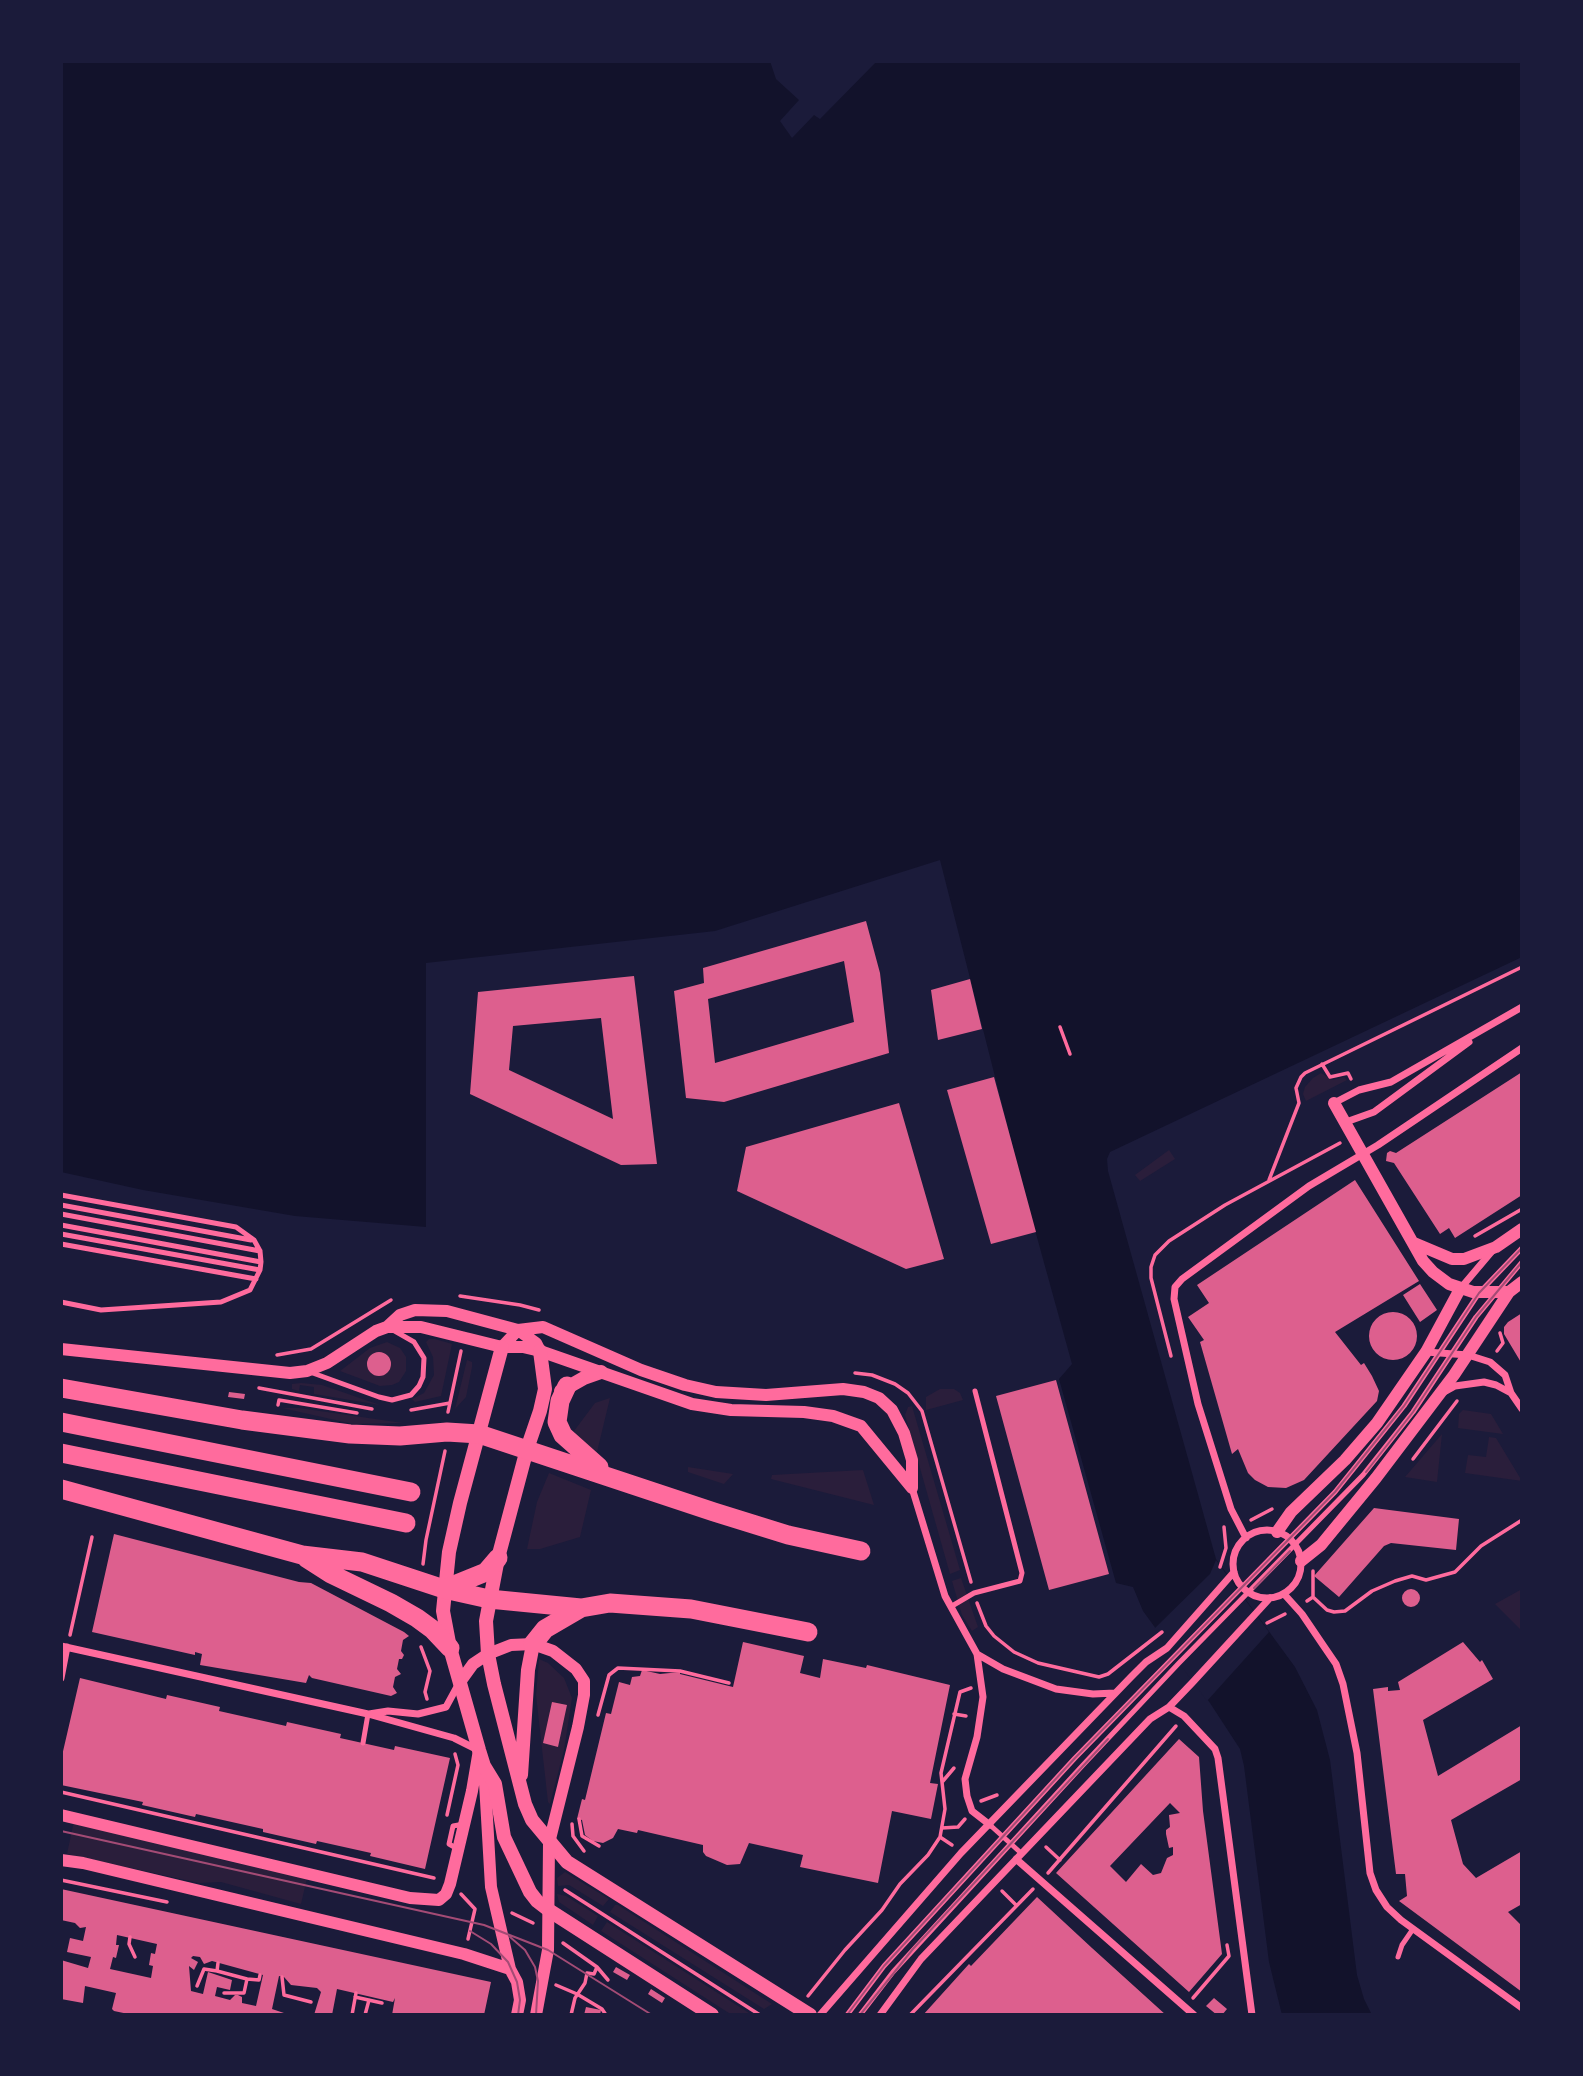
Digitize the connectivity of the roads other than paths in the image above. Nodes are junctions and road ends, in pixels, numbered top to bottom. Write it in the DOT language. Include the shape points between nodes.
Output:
graph roads {
  1 [pos="1522,1007"];
  2 [pos="1500,1018"];
  3 [pos="1522,1048"];
  4 [pos="1334,1103"];
  5 [pos="1346,1122"];
  6 [pos="1362,1153"];
  7 [pos="61,1195"];
  8 [pos="61,1205"];
  9 [pos="61,1214"];
  10 [pos="61,1225"];
  11 [pos="1522,1229"];
  12 [pos="61,1234"];
  13 [pos="254,1240"];
  14 [pos="61,1244"];
  15 [pos="1415,1244"];
  16 [pos="1496,1247"];
  17 [pos="1522,1248"];
  18 [pos="260,1251"];
  19 [pos="261,1262"];
  20 [pos="1522,1262"];
  21 [pos="260,1270"];
  22 [pos="256,1279"];
  23 [pos="1522,1282"];
  24 [pos="1460,1289"];
  25 [pos="1509,1292"];
  26 [pos="1479,1293"];
  27 [pos="1494,1293"];
  28 [pos="61,1302"];
  29 [pos="387,1327"];
  30 [pos="518,1330"];
  31 [pos="502,1347"];
  32 [pos="61,1349"];
  33 [pos="540,1352"];
  34 [pos="1426,1352"];
  35 [pos="1440,1352"];
  36 [pos="1453,1353"];
  37 [pos="1468,1355"];
  38 [pos="307,1371"];
  39 [pos="601,1372"];
  40 [pos="567,1386"];
  41 [pos="61,1388"];
  42 [pos="975,1391"];
  43 [pos="1511,1393"];
  44 [pos="1439,1395"];
  45 [pos="1522,1409"];
  46 [pos="540,1411"];
  47 [pos="61,1422"];
  48 [pos="479,1434"];
  49 [pos="527,1449"];
  50 [pos="61,1453"];
  51 [pos="603,1475"];
  52 [pos="912,1488"];
  53 [pos="61,1489"];
  54 [pos="411,1492"];
  55 [pos="406,1524"];
  56 [pos="1283,1535"];
  57 [pos="1246,1538"];
  58 [pos="1295,1546"];
  59 [pos="861,1551"];
  60 [pos="302,1555"];
  61 [pos="498,1558"];
  62 [pos="1301,1561"];
  63 [pos="1232,1574"];
  64 [pos="1240,1588"];
  65 [pos="443,1589"];
  66 [pos="1284,1594"];
  67 [pos="1247,1595"];
  68 [pos="1270,1598"];
  69 [pos="489,1599"];
  70 [pos="952,1606"];
  71 [pos="581,1608"];
  72 [pos="808,1632"];
  73 [pos="533,1644"];
  74 [pos="64,1646"];
  75 [pos="450,1648"];
  76 [pos="488,1654"];
  77 [pos="977,1654"];
  78 [pos="61,1678"];
  79 [pos="460,1682"];
  80 [pos="1116,1693"];
  81 [pos="1169,1707"];
  82 [pos="368,1714"];
  83 [pos="363,1743"];
  84 [pos="479,1750"];
  85 [pos="484,1766"];
  86 [pos="520,1788"];
  87 [pos="61,1815"];
  88 [pos="990,1825"];
  89 [pos="1003,1836"];
  90 [pos="550,1843"];
  91 [pos="1011,1843"];
  92 [pos="1019,1856"];
  93 [pos="61,1860"];
  94 [pos="550,1911"];
  95 [pos="1413,1929"];
  96 [pos="1398,1956"];
  97 [pos="510,1969"];
  98 [pos="1522,2008"];
  99 [pos="804,2011"];
  100 [pos="517,2015"];
  101 [pos="536,2015"];
  102 [pos="712,2015"];
  103 [pos="820,2015"];
  104 [pos="846,2015"];
  105 [pos="860,2015"];
  106 [pos="880,2015"];
  107 [pos="1194,2015"];
  108 [pos="1252,2015"];
  1 -- 2 [label="street"];
  2 -- 4 [label="street" via="1391,1082 1359,1090"];
  2 -- 5 [label="street" via="1374,1112"];
  3 -- 6 [label="street"];
  4 -- 5 [label="street"];
  5 -- 6 [label="street"];
  6 -- 15 [label="street"];
  6 -- 57 [label="street" via="1247,1229 1175,1287 1198,1404 1231,1509"];
  7 -- 13 [label="lane" via="236,1227"];
  8 -- 13 [label="lane"];
  9 -- 18 [label="lane"];
  10 -- 19 [label="lane"];
  11 -- 16 [label="street"];
  12 -- 21 [label="lane"];
  13 -- 18 [label="lane"];
  14 -- 22 [label="lane"];
  15 -- 16 [label="street" via="1452,1259"];
  15 -- 24 [label="street" via="1435,1274"];
  16 -- 24 [label="street"];
  17 -- 26 [label="lane"];
  18 -- 19 [label="lane"];
  19 -- 21 [label="lane"];
  20 -- 27 [label="lane"];
  21 -- 22 [label="lane"];
  22 -- 28 [label="lane" via="250,1290 221,1302 101,1310"];
  23 -- 25 [label="street"];
  24 -- 26 [label="street"];
  24 -- 34 [label="street"];
  25 -- 27 [label="street"];
  25 -- 37 [label="street"];
  26 -- 27 [label="street"];
  26 -- 35 [label="lane"];
  27 -- 36 [label="lane"];
  29 -- 30 [label="street" via="400,1315 415,1310 447,1311"];
  29 -- 31 [label="street" via="421,1327"];
  29 -- 38 [label="street"];
  29 -- 38 [label="lane" via="414,1342 424,1358 423,1377 411,1395 379,1397"];
  30 -- 31 [label="street"];
  30 -- 33 [label="street" via="536,1343"];
  30 -- 52 [label="street" via="543,1327 641,1370 716,1392 766,1395 843,1389 879,1398 892,1410 904,1433 912,1460"];
  31 -- 33 [label="street"];
  31 -- 48 [label="main road"];
  32 -- 38 [label="street" via="266,1372"];
  33 -- 39 [label="street"];
  33 -- 46 [label="main road" via="545,1390"];
  34 -- 35 [label="street"];
  34 -- 56 [label="street" via="1377,1423 1291,1513"];
  35 -- 36 [label="street"];
  35 -- 56 [label="lane" via="1405,1406 1335,1492"];
  36 -- 37 [label="street"];
  36 -- 58 [label="lane" via="1385,1450"];
  37 -- 43 [label="street" via="1500,1369"];
  37 -- 44 [label="street"];
  39 -- 40 [label="main road"];
  39 -- 52 [label="street" via="692,1404 804,1412 861,1426"];
  40 -- 46 [label="main road"];
  40 -- 51 [label="highway" via="557,1422 563,1435 598,1465"];
  41 -- 48 [label="highway" via="350,1434"];
  42 -- 70 [label="lane" via="1022,1573 1020,1581 974,1593"];
  43 -- 44 [label="street" via="1483,1382 1455,1386"];
  43 -- 45 [label="street"];
  44 -- 62 [label="street" via="1337,1526"];
  46 -- 49 [label="main road"];
  47 -- 54 [label="highway"];
  48 -- 49 [label="highway"];
  48 -- 65 [label="main road"];
  49 -- 51 [label="highway"];
  49 -- 61 [label="main road"];
  50 -- 55 [label="highway"];
  51 -- 59 [label="highway" via="788,1535"];
  52 -- 70 [label="street"];
  53 -- 60 [label="highway"];
  56 -- 57 [label="street" via="1258,1532"];
  56 -- 58 [label="street"];
  56 -- 64 [label="lane"];
  57 -- 63 [label="street" via="1235,1553"];
  58 -- 62 [label="street"];
  58 -- 67 [label="lane"];
  60 -- 65 [label="highway" via="362,1562"];
  60 -- 75 [label="highway" via="417,1618"];
  61 -- 65 [label="highway" via="486,1572"];
  61 -- 69 [label="main road"];
  62 -- 66 [label="street" via="1299,1576"];
  63 -- 64 [label="street"];
  63 -- 80 [label="street" via="1167,1648"];
  64 -- 67 [label="street"];
  64 -- 89 [label="lane"];
  65 -- 69 [label="highway"];
  65 -- 75 [label="main road"];
  66 -- 68 [label="street"];
  66 -- 95 [label="street" via="1336,1664 1357,1753 1370,1873 1387,1907"];
  67 -- 68 [label="street"];
  67 -- 91 [label="lane"];
  68 -- 81 [label="street"];
  69 -- 71 [label="highway"];
  69 -- 76 [label="main road"];
  70 -- 77 [label="street"];
  71 -- 72 [label="highway" via="610,1603 691,1609"];
  71 -- 73 [label="highway" via="545,1629"];
  73 -- 76 [label="street" via="511,1645"];
  73 -- 86 [label="main road"];
  73 -- 90 [label="street" via="554,1651 584,1681 578,1727"];
  74 -- 78 [label="street"];
  74 -- 82 [label="street"];
  75 -- 79 [label="main road"];
  76 -- 79 [label="street" via="473,1664"];
  76 -- 86 [label="main road"];
  77 -- 80 [label="street" via="1056,1689"];
  77 -- 88 [label="street" via="984,1697 965,1779 972,1811"];
  79 -- 82 [label="street" via="446,1707 418,1714"];
  79 -- 84 [label="main road"];
  80 -- 88 [label="street"];
  81 -- 92 [label="street" via="1150,1719"];
  81 -- 108 [label="street" via="1184,1716 1218,1758"];
  82 -- 83 [label="lane"];
  82 -- 84 [label="street" via="454,1738"];
  84 -- 85 [label="main road"];
  84 -- 87 [label="street" via="458,1850 446,1894 439,1900 410,1898"];
  85 -- 94 [label="main road" via="495,1784 504,1837 530,1892"];
  85 -- 97 [label="street" via="491,1887"];
  86 -- 90 [label="main road" via="532,1820"];
  88 -- 89 [label="lane"];
  88 -- 103 [label="street"];
  89 -- 91 [label="lane"];
  89 -- 104 [label="lane" via="884,1966"];
  90 -- 94 [label="street"];
  90 -- 99 [label="main road" via="568,1862"];
  91 -- 92 [label="lane"];
  91 -- 105 [label="lane" via="893,1972"];
  92 -- 106 [label="street" via="921,1959"];
  92 -- 107 [label="street" via="1041,1881"];
  93 -- 97 [label="street" via="464,1954"];
  94 -- 101 [label="street"];
  94 -- 102 [label="main road"];
  95 -- 96 [label="lane"];
  95 -- 98 [label="street"];
  97 -- 100 [label="street" via="520,2000"];
}
